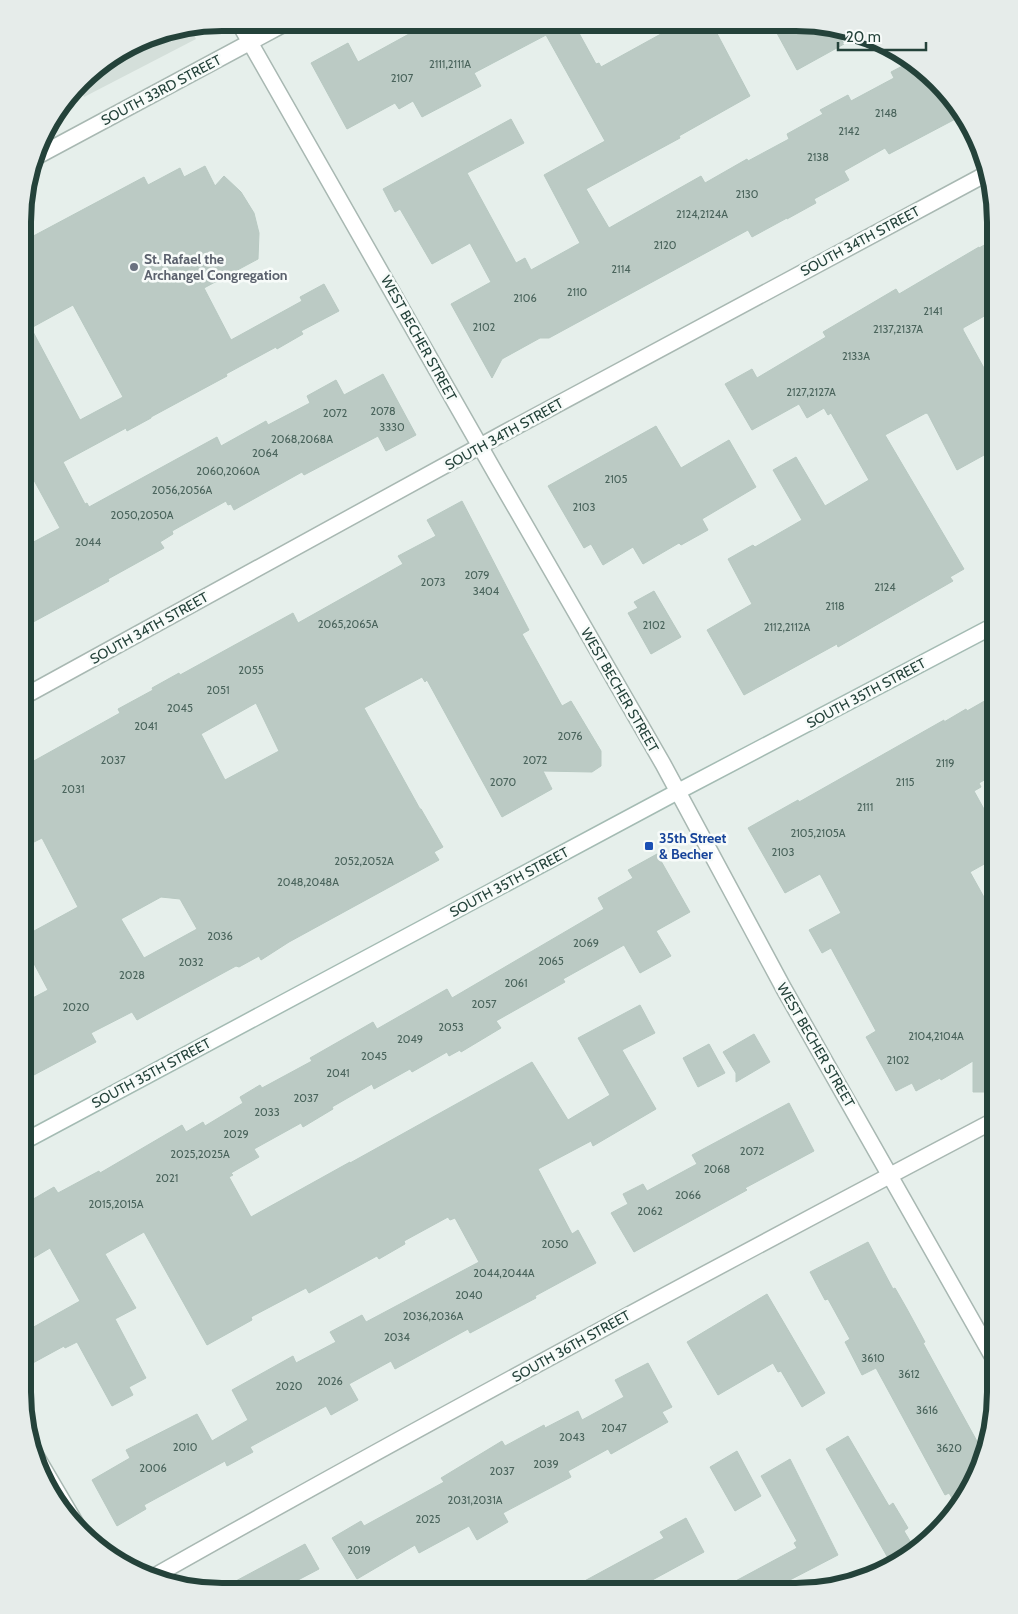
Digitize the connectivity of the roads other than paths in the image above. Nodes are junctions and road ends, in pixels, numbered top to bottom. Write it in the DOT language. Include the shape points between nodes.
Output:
graph roads {
  1 [pos="244,31"];
  2 [pos="271,31"];
  3 [pos="250,42"];
  4 [pos="45,152"];
  5 [pos="981,177"];
  6 [pos="480,447"];
  7 [pos="987,629"];
  8 [pos="31,692"];
  9 [pos="677,792"];
  10 [pos="987,1124"];
  11 [pos="31,1138"];
  12 [pos="890,1176"];
  13 [pos="987,1347"];
  14 [pos="160,1573"];
  1 -- 3 [label="street, WEST BECHER STREET"];
  2 -- 3 [label="street, SOUTH 33RD STREET"];
  3 -- 4 [label="street, SOUTH 33RD STREET"];
  3 -- 6 [label="street, WEST BECHER STREET"];
  5 -- 6 [label="street, SOUTH 34TH STREET"];
  6 -- 8 [label="street, SOUTH 34TH STREET"];
  6 -- 9 [label="street, WEST BECHER STREET"];
  7 -- 9 [label="street, SOUTH 35TH STREET"];
  9 -- 11 [label="street, SOUTH 35TH STREET"];
  9 -- 12 [label="street, WEST BECHER STREET"];
  10 -- 12 [label="street, SOUTH 36TH STREET"];
  12 -- 13 [label="street, WEST BECHER STREET"];
  12 -- 14 [label="street, SOUTH 36TH STREET" via="701,1275"];
}
